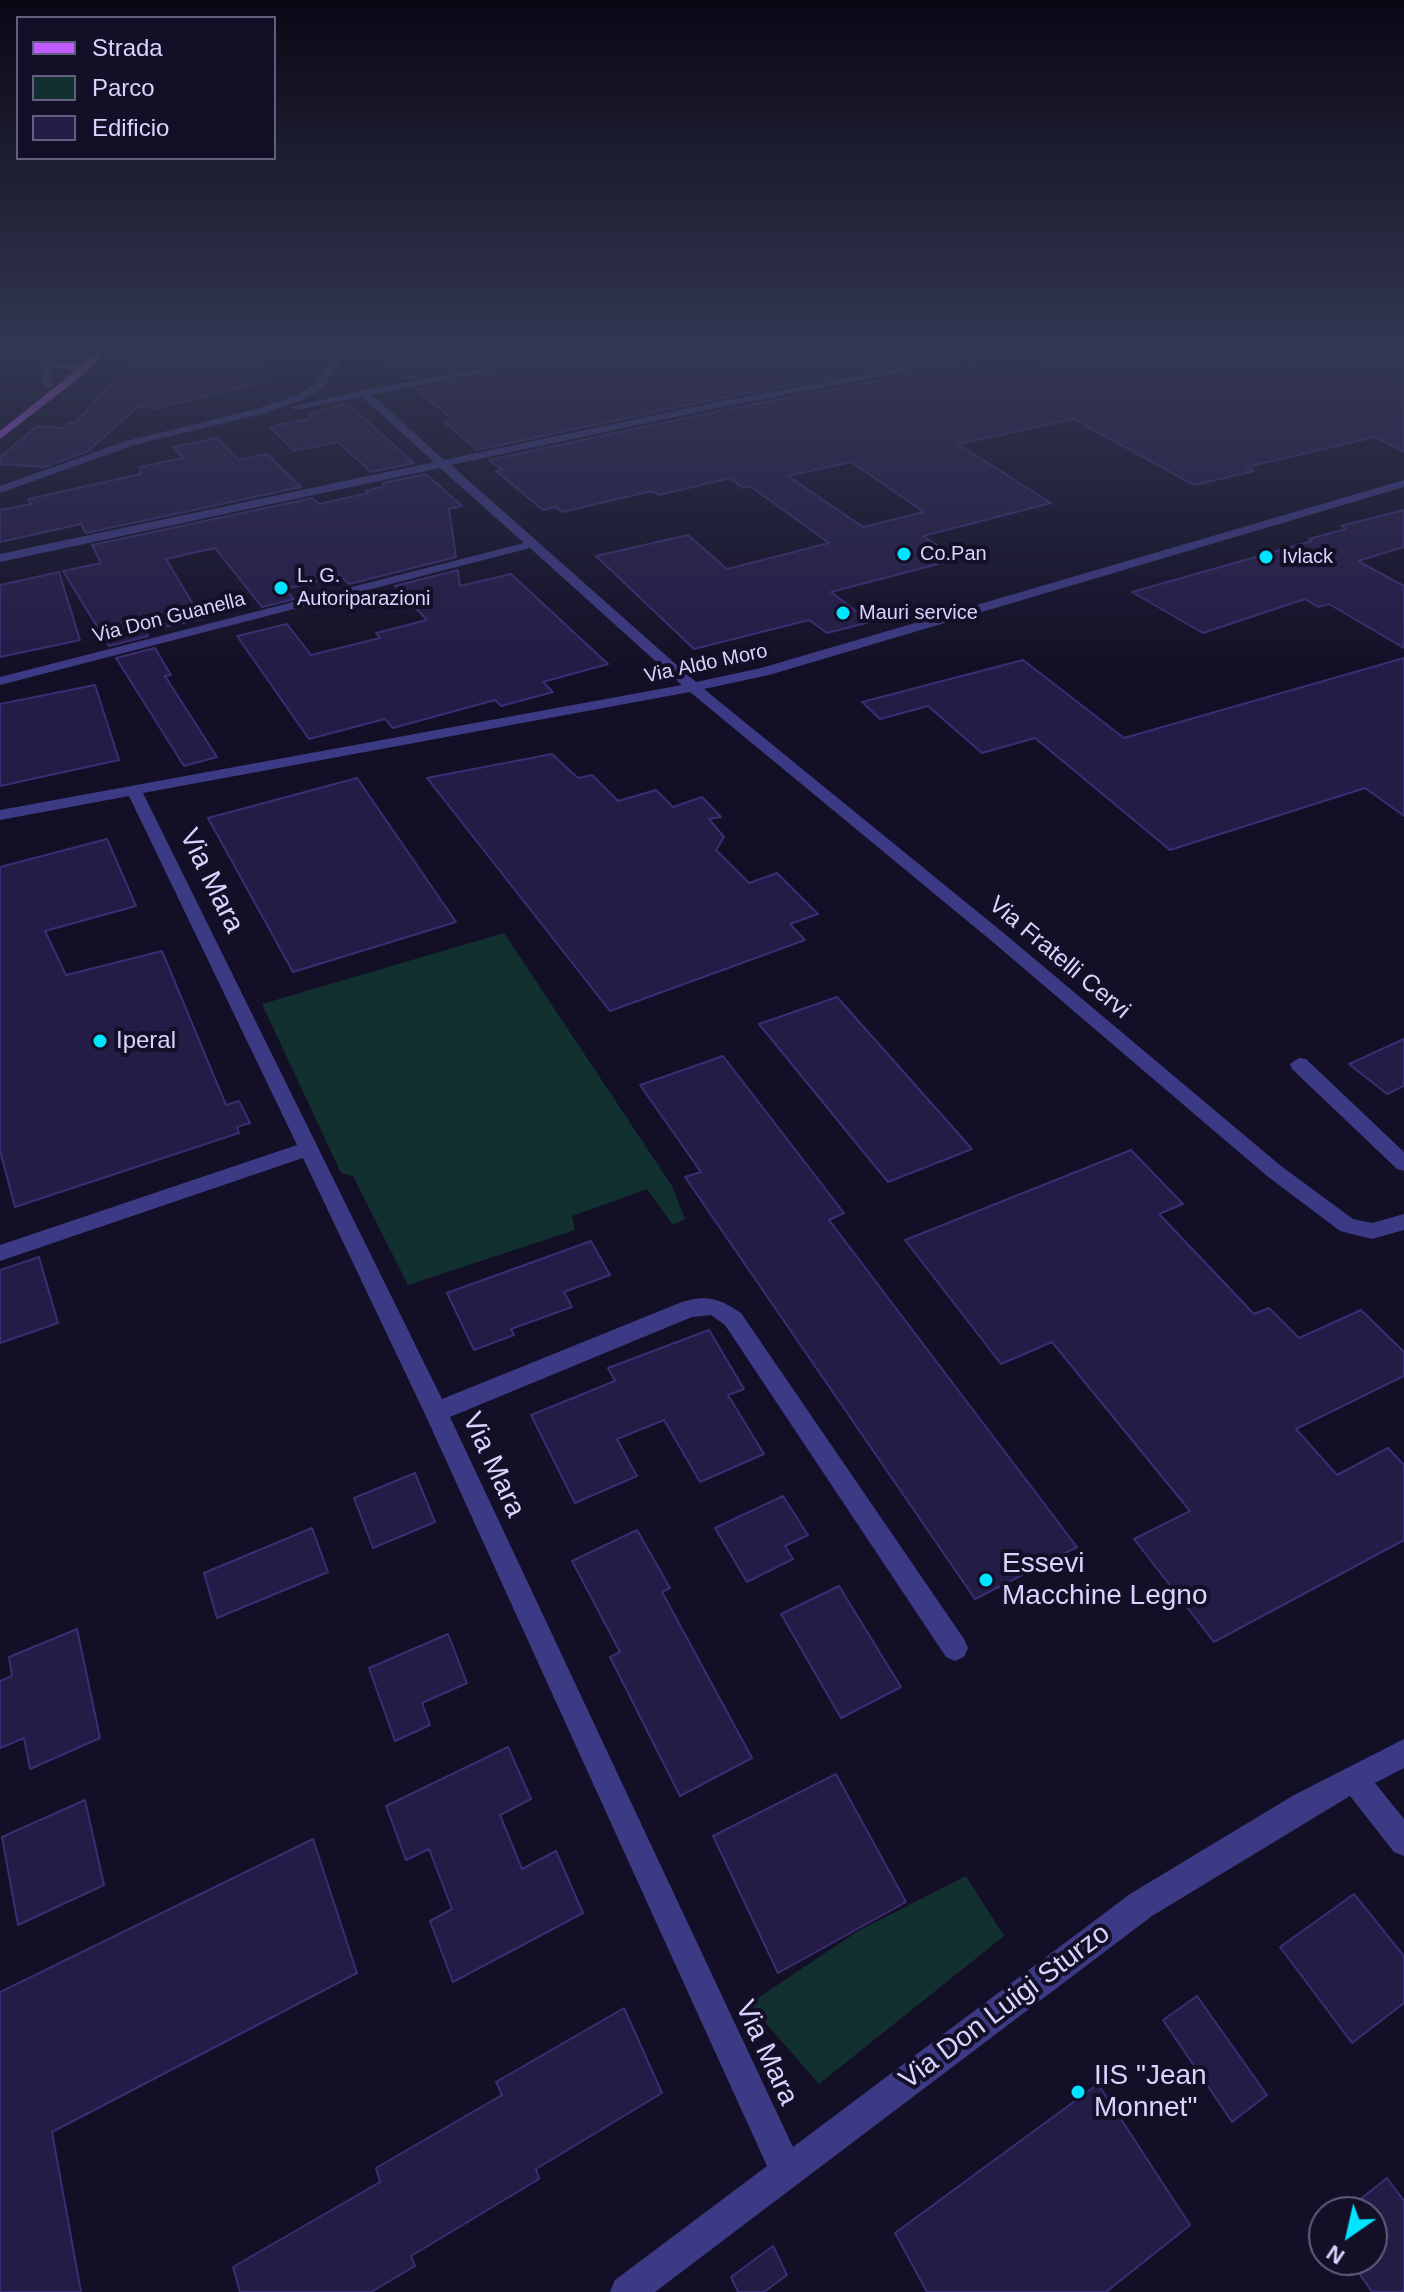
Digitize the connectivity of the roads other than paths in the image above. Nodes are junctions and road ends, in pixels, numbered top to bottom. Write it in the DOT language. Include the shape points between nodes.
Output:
graph roads {
  1 [pos="89,458"];
  2 [pos="436,458"];
  3 [pos="470,458"];
  4 [pos="442,464"];
  5 [pos="1404,483"];
  6 [pos="0,490"];
  7 [pos="533,544"];
  8 [pos="0,558"];
  9 [pos="0,681"];
  10 [pos="694,688"];
  11 [pos="134,790"];
  12 [pos="0,815"];
  13 [pos="1299,1064"];
  14 [pos="308,1149"];
  15 [pos="1404,1164"];
  16 [pos="1404,1222"];
  17 [pos="0,1253"];
  18 [pos="436,1412"];
  19 [pos="955,1648"];
  20 [pos="1404,1753"];
  21 [pos="1354,1779"];
  22 [pos="1404,1842"];
  23 [pos="787,2171"];
  24 [pos="627,2292"];
  1 -- 6 [label="street"];
  2 -- 4 [label="street, Via Fratelli Cervi"];
  3 -- 4 [label="street"];
  4 -- 7 [label="street, Via Fratelli Cervi"];
  4 -- 8 [label="street"];
  5 -- 10 [label="street, Via Aldo Moro" via="787,667"];
  7 -- 9 [label="street, Via Don Guanella"];
  7 -- 10 [label="street, Via Fratelli Cervi"];
  10 -- 11 [label="street, Via Aldo Moro"];
  10 -- 16 [label="street, Via Fratelli Cervi" via="1311,1200 1364,1231"];
  11 -- 12 [label="street, Via Aldo Moro"];
  11 -- 14 [label="street, Via Mara"];
  13 -- 15 [label="street"];
  14 -- 17 [label="street"];
  14 -- 18 [label="street, Via Mara"];
  18 -- 19 [label="street" via="690,1308 715,1306 733,1319"];
  18 -- 23 [label="street, Via Mara"];
  20 -- 21 [label="street, Via Don Luigi Sturzo"];
  21 -- 22 [label="street"];
  21 -- 23 [label="street, Via Don Luigi Sturzo" via="1141,1905"];
  23 -- 24 [label="street, Via Don Luigi Sturzo"];
}
